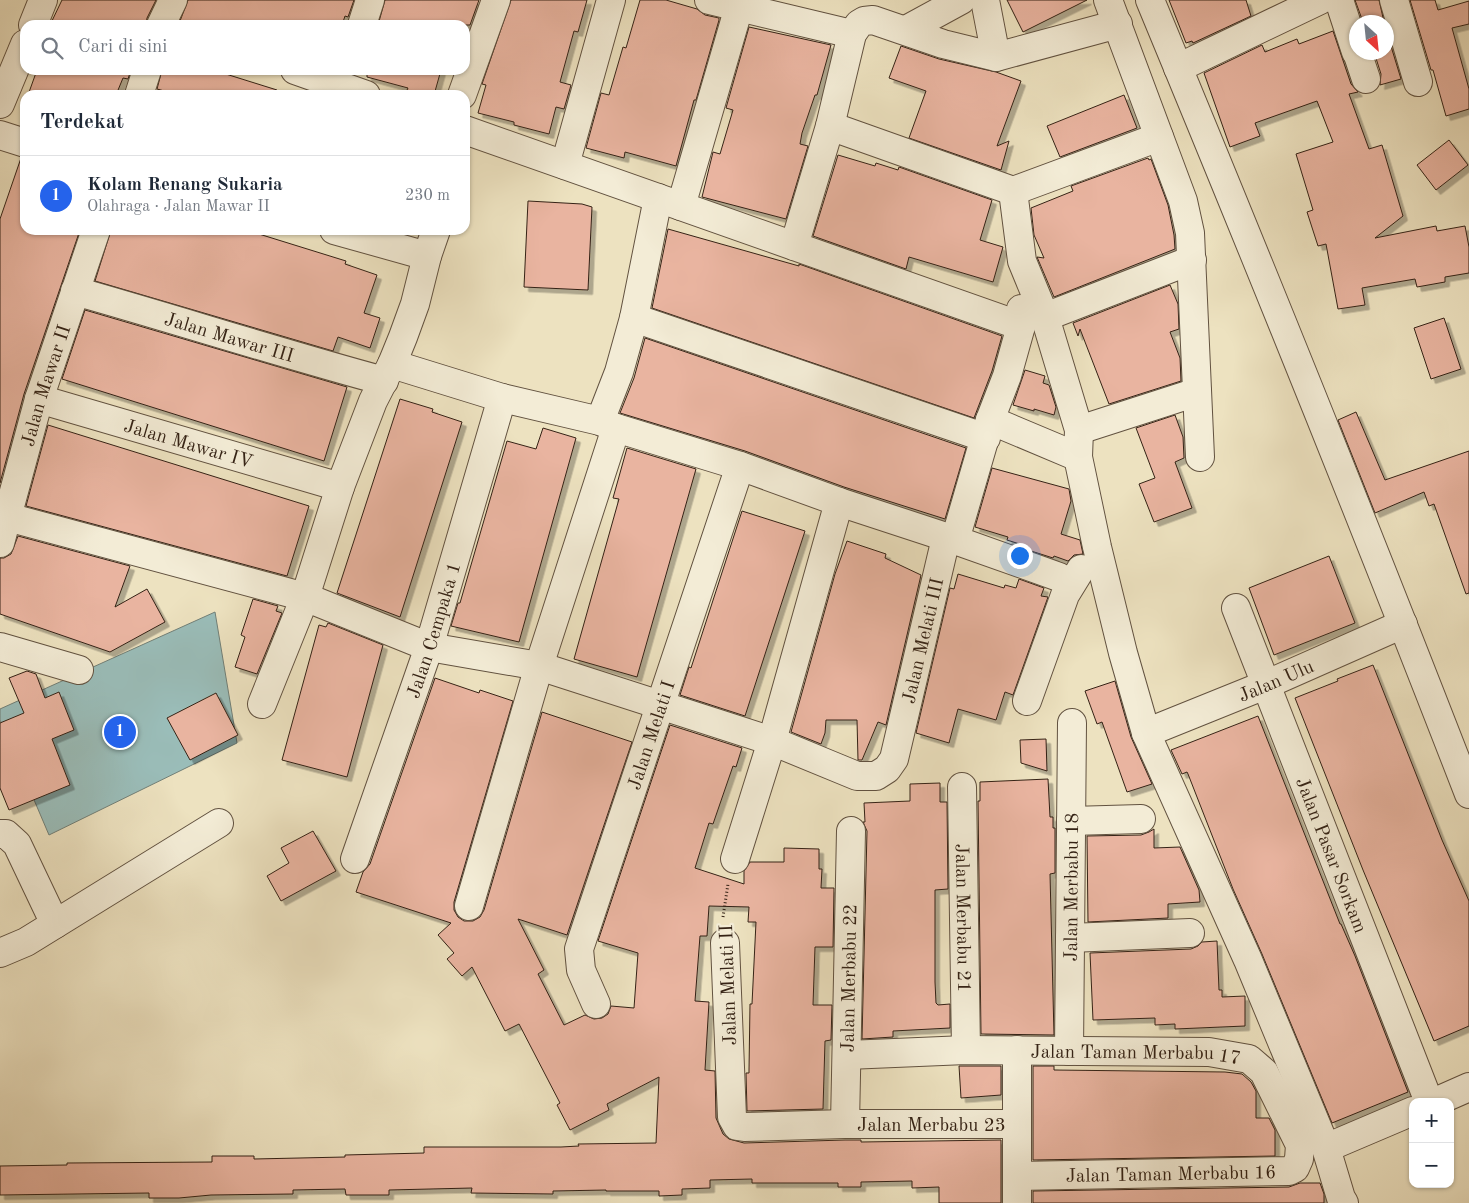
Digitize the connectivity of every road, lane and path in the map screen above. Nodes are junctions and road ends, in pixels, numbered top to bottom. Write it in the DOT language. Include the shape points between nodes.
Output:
graph roads {
  1 [pos="43,0"];
  2 [pos="370,0"];
  3 [pos="496,0"];
  4 [pos="611,0"];
  5 [pos="709,0"];
  6 [pos="961,0"];
  7 [pos="986,0"];
  8 [pos="1150,0"];
  9 [pos="1320,0"];
  10 [pos="1339,0"];
  11 [pos="1394,0"];
  12 [pos="740,3"];
  13 [pos="1113,12"];
  14 [pos="35,20"];
  15 [pos="364,20"];
  16 [pos="1349,29"];
  17 [pos="906,30"];
  18 [pos="852,34"];
  19 [pos="20,56"];
  20 [pos="996,57"];
  21 [pos="1360,60"];
  22 [pos="1178,68"];
  23 [pos="470,73"];
  24 [pos="145,75"];
  25 [pos="315,75"];
  26 [pos="469,75"];
  27 [pos="1366,79"];
  28 [pos="1418,82"];
  29 [pos="352,84"];
  30 [pos="141,90"];
  31 [pos="464,90"];
  32 [pos="0,104"];
  33 [pos="830,126"];
  34 [pos="0,135"];
  35 [pos="470,137"];
  36 [pos="1159,137"];
  37 [pos="20,141"];
  38 [pos="565,165"];
  39 [pos="1013,191"];
  40 [pos="669,202"];
  41 [pos="94,235"];
  42 [pos="352,235"];
  43 [pos="434,235"];
  44 [pos="794,246"];
  45 [pos="426,256"];
  46 [pos="1192,260"];
  47 [pos="75,291"];
  48 [pos="634,318"];
  49 [pos="1033,321"];
  50 [pos="388,372"];
  51 [pos="1197,392"];
  52 [pos="502,398"];
  53 [pos="39,399"];
  54 [pos="608,425"];
  55 [pos="988,429"];
  56 [pos="1079,430"];
  57 [pos="1078,457"];
  58 [pos="1200,457"];
  59 [pos="740,466"];
  60 [pos="340,487"];
  61 [pos="839,502"];
  62 [pos="3,516"];
  63 [pos="951,539"];
  64 [pos="0,543"];
  65 [pos="1097,547"];
  66 [pos="1071,583"];
  67 [pos="305,597"];
  68 [pos="1236,608"];
  69 [pos="1403,624"];
  70 [pos="0,646"];
  71 [pos="429,647"];
  72 [pos="539,666"];
  73 [pos="79,670"];
  74 [pos="1265,685"];
  75 [pos="1027,701"];
  76 [pos="262,704"];
  77 [pos="659,706"];
  78 [pos="1072,723"];
  79 [pos="1146,733"];
  80 [pos="772,742"];
  81 [pos="962,787"];
  82 [pos="1469,794"];
  83 [pos="1141,819"];
  84 [pos="1071,821"];
  85 [pos="219,823"];
  86 [pos="852,831"];
  87 [pos="0,834"];
  88 [pos="355,859"];
  89 [pos="735,859"];
  90 [pos="469,906"];
  91 [pos="55,924"];
  92 [pos="1190,933"];
  93 [pos="1070,938"];
  94 [pos="725,943"];
  95 [pos="0,953"];
  96 [pos="596,1004"];
  97 [pos="966,1050"];
  98 [pos="1017,1050"];
  99 [pos="1069,1051"];
  100 [pos="847,1056"];
  101 [pos="1469,1087"];
  102 [pos="1427,1098"];
  103 [pos="1444,1098"];
  104 [pos="1285,1113"];
  105 [pos="1409,1113"];
  106 [pos="845,1124"];
  107 [pos="1016,1124"];
  108 [pos="1326,1148"];
  109 [pos="1016,1190"];
  110 [pos="1344,1203"];
  1 -- 14 [label="street"];
  2 -- 15 [label="street"];
  3 -- 23 [label="street"];
  4 -- 38 [label="street"];
  5 -- 12 [label="street"];
  6 -- 17 [label="street"];
  7 -- 20 [label="street"];
  8 -- 22 [label="street"];
  9 -- 22 [label="street"];
  10 -- 16 [label="street"];
  11 -- 28 [label="street"];
  12 -- 18 [label="street"];
  12 -- 40 [label="street"];
  13 -- 20 [label="street"];
  13 -- 36 [label="street"];
  17 -- 18 [label="street" via="868,20 859,24"];
  17 -- 20 [label="street" via="943,44"];
  18 -- 33 [label="street"];
  19 -- 32 [label="street"];
  21 -- 27 [label="street"];
  22 -- 69 [label="street"];
  24 -- 30 [label="street"];
  25 -- 29 [label="street"];
  26 -- 31 [label="street"];
  33 -- 39 [label="street"];
  33 -- 44 [label="street"];
  34 -- 37 [label="street"];
  35 -- 38 [label="street"];
  36 -- 39 [label="street"];
  36 -- 46 [label="street" via="1183,201"];
  38 -- 40 [label="street"];
  39 -- 49 [label="street"];
  40 -- 44 [label="street"];
  40 -- 48 [label="street"];
  41 -- 47 [label="street, Jalan Mawar II"];
  42 -- 45 [label="street"];
  43 -- 45 [label="street"];
  44 -- 49 [label="street"];
  45 -- 50 [label="street" via="415,304"];
  46 -- 49 [label="street"];
  46 -- 51 [label="street"];
  47 -- 50 [label="street, Jalan Mawar III" via="296,357"];
  47 -- 53 [label="street, Jalan Mawar II"];
  48 -- 54 [label="street"];
  48 -- 55 [label="street"];
  49 -- 55 [label="street, Jalan Melati III" via="1007,376"];
  49 -- 56 [label="street"];
  50 -- 52 [label="street, Jalan Mawar III"];
  50 -- 60 [label="street" via="373,401"];
  51 -- 56 [label="street"];
  51 -- 58 [label="street"];
  52 -- 54 [label="street, Jalan Mawar III"];
  52 -- 71 [label="street, Jalan Cempaka 1"];
  53 -- 60 [label="street, Jalan Mawar IV"];
  53 -- 62 [label="street, Jalan Mawar II"];
  54 -- 59 [label="street, Jalan Mawar III"];
  54 -- 72 [label="street"];
  55 -- 57 [label="street"];
  55 -- 63 [label="street, Jalan Melati III"];
  56 -- 57 [label="street"];
  57 -- 65 [label="street"];
  59 -- 61 [label="street, Jalan Mawar III"];
  59 -- 77 [label="street, Jalan Melati I"];
  60 -- 67 [label="street"];
  61 -- 63 [label="street, Jalan Mawar III"];
  61 -- 80 [label="street"];
  62 -- 64 [label="street, Jalan Mawar II"];
  62 -- 67 [label="street, Jalan Melati III"];
  63 -- 66 [label="street"];
  63 -- 80 [label="street, Jalan Melati III" via="899,744 887,769 876,776 858,776"];
  65 -- 66 [label="street"];
  65 -- 79 [label="street"];
  66 -- 75 [label="street"];
  67 -- 71 [label="street, Jalan Melati III"];
  67 -- 76 [label="street"];
  68 -- 74 [label="street, Jalan Pasar Sorkam"];
  69 -- 74 [label="street, Jalan Ulu"];
  69 -- 82 [label="street"];
  70 -- 73 [label="street"];
  71 -- 72 [label="street, Jalan Melati III"];
  71 -- 88 [label="street, Jalan Cempaka 1"];
  72 -- 77 [label="street, Jalan Melati III"];
  72 -- 90 [label="street"];
  74 -- 79 [label="street, Jalan Ulu"];
  74 -- 102 [label="street, Jalan Pasar Sorkam"];
  77 -- 80 [label="street, Jalan Melati III"];
  77 -- 96 [label="street, Jalan Melati I" via="579,949 581,970"];
  78 -- 84 [label="street, Jalan Merbabu 18"];
  79 -- 108 [label="street" via="1248,960"];
  80 -- 89 [label="street"];
  81 -- 97 [label="street, Jalan Merbabu 21"];
  83 -- 84 [label="street"];
  84 -- 93 [label="street, Jalan Merbabu 18"];
  85 -- 91 [label="street"];
  86 -- 100 [label="street, Jalan Merbabu 22"];
  87 -- 91 [label="street" via="6,834 16,844"];
  89 -- 94 [label="path, Jalan Melati II" via="727,886 723,919"];
  91 -- 95 [label="street"];
  92 -- 93 [label="street"];
  93 -- 99 [label="street, Jalan Merbabu 18"];
  94 -- 106 [label="street, Jalan Melati II" via="733,1120 737,1126 744,1127"];
  97 -- 98 [label="street, Jalan Taman Merbabu 17"];
  97 -- 100 [label="street, Jalan Taman Merbabu 17"];
  98 -- 99 [label="street, Jalan Taman Merbabu 17"];
  98 -- 107 [label="street"];
  99 -- 104 [label="street, Jalan Taman Merbabu 17" via="1209,1052 1249,1059 1264,1072"];
  100 -- 106 [label="street, Jalan Merbabu 22"];
  101 -- 103 [label="street"];
  104 -- 109 [label="street, Jalan Taman Merbabu 16" via="1300,1145 1299,1159 1295,1168 1289,1171"];
  105 -- 108 [label="street"];
  106 -- 107 [label="street, Jalan Merbabu 23"];
  107 -- 109 [label="street"];
  108 -- 110 [label="street"];
}
